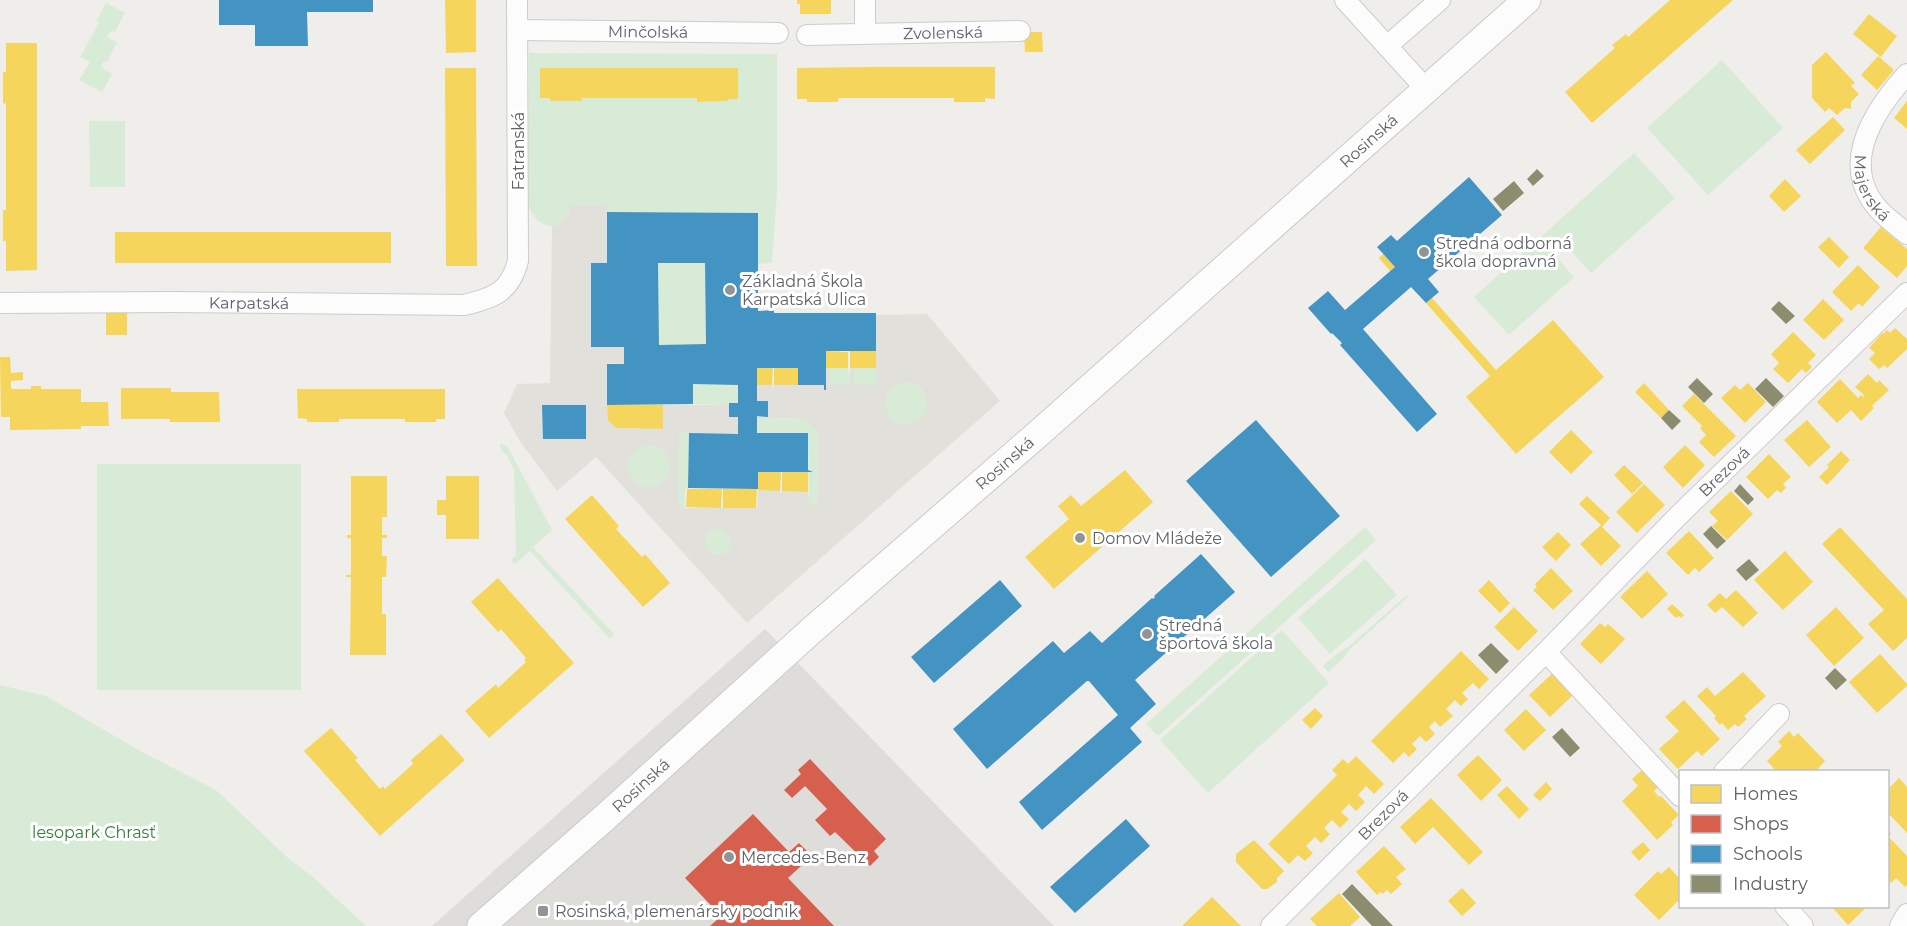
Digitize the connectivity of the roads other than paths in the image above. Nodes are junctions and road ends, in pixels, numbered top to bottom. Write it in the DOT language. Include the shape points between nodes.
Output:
graph roads {
  1 [pos="517,0"];
  2 [pos="865,0"];
  3 [pos="1345,0"];
  4 [pos="1440,0"];
  5 [pos="1527,0"];
  6 [pos="518,30"];
  7 [pos="1020,31"];
  8 [pos="778,33"];
  9 [pos="865,33"];
  10 [pos="807,35"];
  11 [pos="1387,46"];
  12 [pos="1907,74"];
  13 [pos="1426,89"];
  14 [pos="1907,234"];
  15 [pos="1907,293"];
  16 [pos="496,295"];
  17 [pos="0,303"];
  18 [pos="1545,652"];
  19 [pos="1779,714"];
  20 [pos="1725,770"];
  21 [pos="1679,795"];
  22 [pos="1787,908"];
  23 [pos="1907,914"];
  24 [pos="481,926"];
  25 [pos="1270,926"];
  26 [pos="1803,926"];
  27 [pos="1900,926"];
  1 -- 6 [label="street, Fatranská"];
  2 -- 9 [label="street"];
  3 -- 11 [label="street"];
  4 -- 11 [label="street"];
  5 -- 13 [label="street, Rosinská"];
  6 -- 8 [label="street, Minčolská"];
  6 -- 16 [label="street, Fatranská" via="518,261 514,276"];
  7 -- 9 [label="street, Zvolenská"];
  9 -- 10 [label="street, Zvolenská"];
  11 -- 13 [label="street"];
  12 -- 14 [label="street, Majerská" via="1889,94 1867,133 1861,154 1869,197"];
  13 -- 24 [label="street, Rosinská"];
  15 -- 18 [label="street, Brezová"];
  16 -- 17 [label="street, Karpatská" via="464,305"];
  18 -- 21 [label="street"];
  18 -- 25 [label="street, Brezová"];
  19 -- 20 [label="street"];
  22 -- 26 [label="street"];
  23 -- 27 [label="street"];
}
